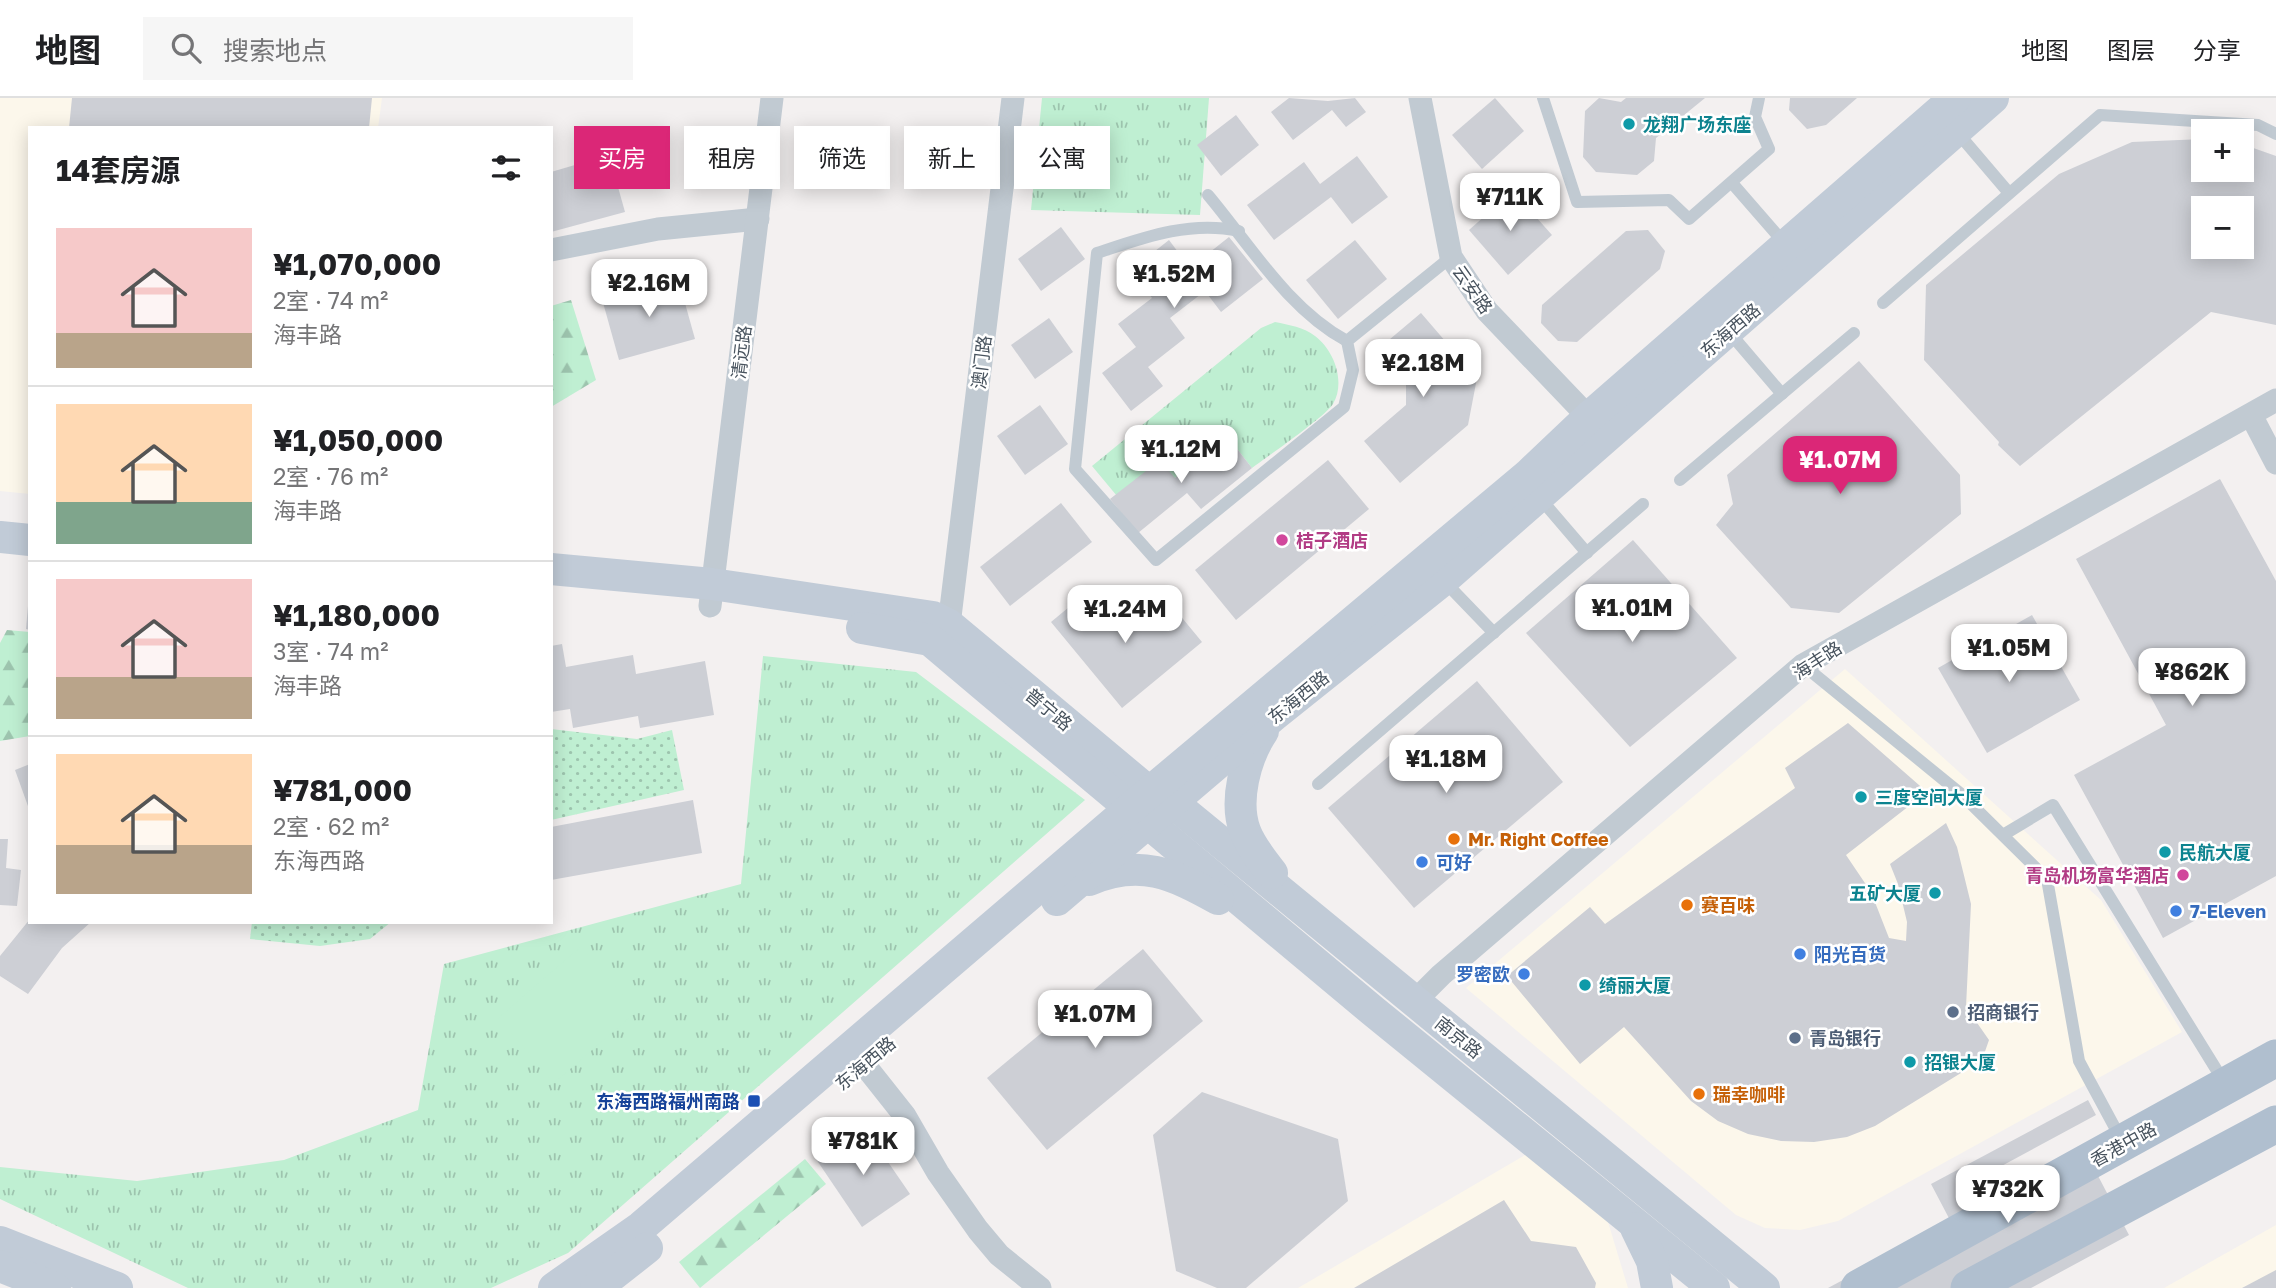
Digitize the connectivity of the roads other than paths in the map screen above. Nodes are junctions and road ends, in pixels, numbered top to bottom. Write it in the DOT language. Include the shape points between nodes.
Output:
graph roads {
  1 [pos="772,98"];
  2 [pos="1013,98"];
  3 [pos="1420,98"];
  4 [pos="1543,98"];
  5 [pos="1759,98"];
  6 [pos="1955,98"];
  7 [pos="1993,98"];
  8 [pos="1956,130"];
  9 [pos="2276,134"];
  10 [pos="1732,183"];
  11 [pos="2009,193"];
  12 [pos="1208,195"];
  13 [pos="758,219"];
  14 [pos="1239,231"];
  15 [pos="1786,246"];
  16 [pos="553,250"];
  17 [pos="1451,257"];
  18 [pos="1883,303"];
  19 [pos="1729,332"];
  20 [pos="1854,333"];
  21 [pos="1347,341"];
  22 [pos="1782,394"];
  23 [pos="2276,400"];
  24 [pos="2250,415"];
  25 [pos="1598,427"];
  26 [pos="2276,463"];
  27 [pos="1680,481"];
  28 [pos="1539,497"];
  29 [pos="1643,504"];
  30 [pos="0,518"];
  31 [pos="28,521"];
  32 [pos="0,537"];
  33 [pos="28,540"];
  34 [pos="1587,552"];
  35 [pos="553,569"];
  36 [pos="1444,580"];
  37 [pos="553,590"];
  38 [pos="711,595"];
  39 [pos="1493,633"];
  40 [pos="947,638"];
  41 [pos="1803,665"];
  42 [pos="1273,716"];
  43 [pos="1318,784"];
  44 [pos="1151,807"];
  45 [pos="2003,835"];
  46 [pos="1072,887"];
  47 [pos="1289,897"];
  48 [pos="1267,924"];
  49 [pos="1415,1001"];
  50 [pos="2276,1059"];
  51 [pos="863,1063"];
  52 [pos="2226,1087"];
  53 [pos="2276,1125"];
  54 [pos="2124,1144"];
  55 [pos="1630,1218"];
  56 [pos="0,1242"];
  57 [pos="0,1266"];
  58 [pos="2002,1277"];
  59 [pos="1037,1287"];
  60 [pos="55,1288"];
  61 [pos="117,1288"];
  62 [pos="554,1288"];
  63 [pos="596,1288"];
  64 [pos="1657,1288"];
  65 [pos="1714,1288"];
  66 [pos="1765,1288"];
  67 [pos="1859,1288"];
  68 [pos="1969,1288"];
  1 -- 13 [label="street, 清远路"];
  2 -- 40 [label="street, 澳门路"];
  3 -- 17 [label="street, 云安路"];
  4 -- 10 [label="lane" via="1577,202 1669,200 1689,219"];
  5 -- 10 [label="lane" via="1755,117 1769,149"];
  6 -- 15 [label="main road, 东海西路"];
  7 -- 8 [label="main road, 东海西路"];
  8 -- 11 [label="lane"];
  8 -- 19 [label="main road, 东海西路"];
  9 -- 11 [label="lane" via="2258,125 2100,115"];
  10 -- 15 [label="lane"];
  11 -- 18 [label="lane"];
  12 -- 14 [label="lane"];
  13 -- 16 [label="street" via="658,229"];
  13 -- 38 [label="street, 清远路"];
  14 -- 21 [label="lane" via="1304,312"];
  14 -- 21 [label="lane" via="1216,226 1153,234 1097,253 1075,469 1156,560 1344,407 1353,370"];
  15 -- 25 [label="main road, 东海西路"];
  17 -- 21 [label="lane"];
  17 -- 25 [label="street, 云安路" via="1487,311"];
  19 -- 22 [label="lane"];
  19 -- 25 [label="main road, 东海西路"];
  20 -- 22 [label="lane"];
  22 -- 27 [label="lane"];
  23 -- 24 [label="street, 海丰路"];
  24 -- 26 [label="street"];
  24 -- 41 [label="street, 海丰路"];
  25 -- 28 [label="main road, 东海西路"];
  25 -- 44 [label="main road, 东海西路" via="1528,475"];
  28 -- 34 [label="lane"];
  28 -- 36 [label="main road, 东海西路"];
  29 -- 34 [label="lane"];
  30 -- 31 [label="main road"];
  32 -- 33 [label="main road"];
  34 -- 39 [label="lane"];
  35 -- 38 [label="main road"];
  36 -- 39 [label="lane"];
  36 -- 42 [label="main road, 东海西路"];
  37 -- 38 [label="main road"];
  38 -- 40 [label="main road" via="930,640"];
  39 -- 43 [label="lane"];
  40 -- 44 [label="main road, 普宁路" via="988,689"];
  41 -- 45 [label="lane" via="1961,794"];
  41 -- 49 [label="street, 海丰路"];
  42 -- 44 [label="main road, 东海西路"];
  42 -- 47 [label="main road" via="1249,760 1241,814 1255,850"];
  44 -- 46 [label="main road, 东海西路"];
  44 -- 47 [label="main road, 南京路"];
  44 -- 48 [label="main road, 南京路"];
  44 -- 62 [label="main road, 东海西路" via="641,1227"];
  45 -- 52 [label="lane" via="2053,805"];
  45 -- 54 [label="lane" via="2047,879 2079,1061"];
  46 -- 48 [label="main road" via="1126,868 1151,870 1194,885"];
  46 -- 51 [label="main road, 东海西路"];
  47 -- 49 [label="main road, 南京路"];
  48 -- 55 [label="main road, 南京路"];
  49 -- 66 [label="main road, 南京路"];
  50 -- 52 [label="main road, 香港中路"];
  51 -- 59 [label="street" via="905,1116 978,1230"];
  51 -- 63 [label="main road, 东海西路"];
  52 -- 54 [label="main road, 香港中路"];
  53 -- 58 [label="main road"];
  54 -- 67 [label="main road, 香港中路"];
  55 -- 64 [label="main road" via="1652,1261"];
  55 -- 65 [label="main road, 南京路"];
  56 -- 61 [label="main road"];
  57 -- 60 [label="main road"];
  58 -- 68 [label="main road"];
}
